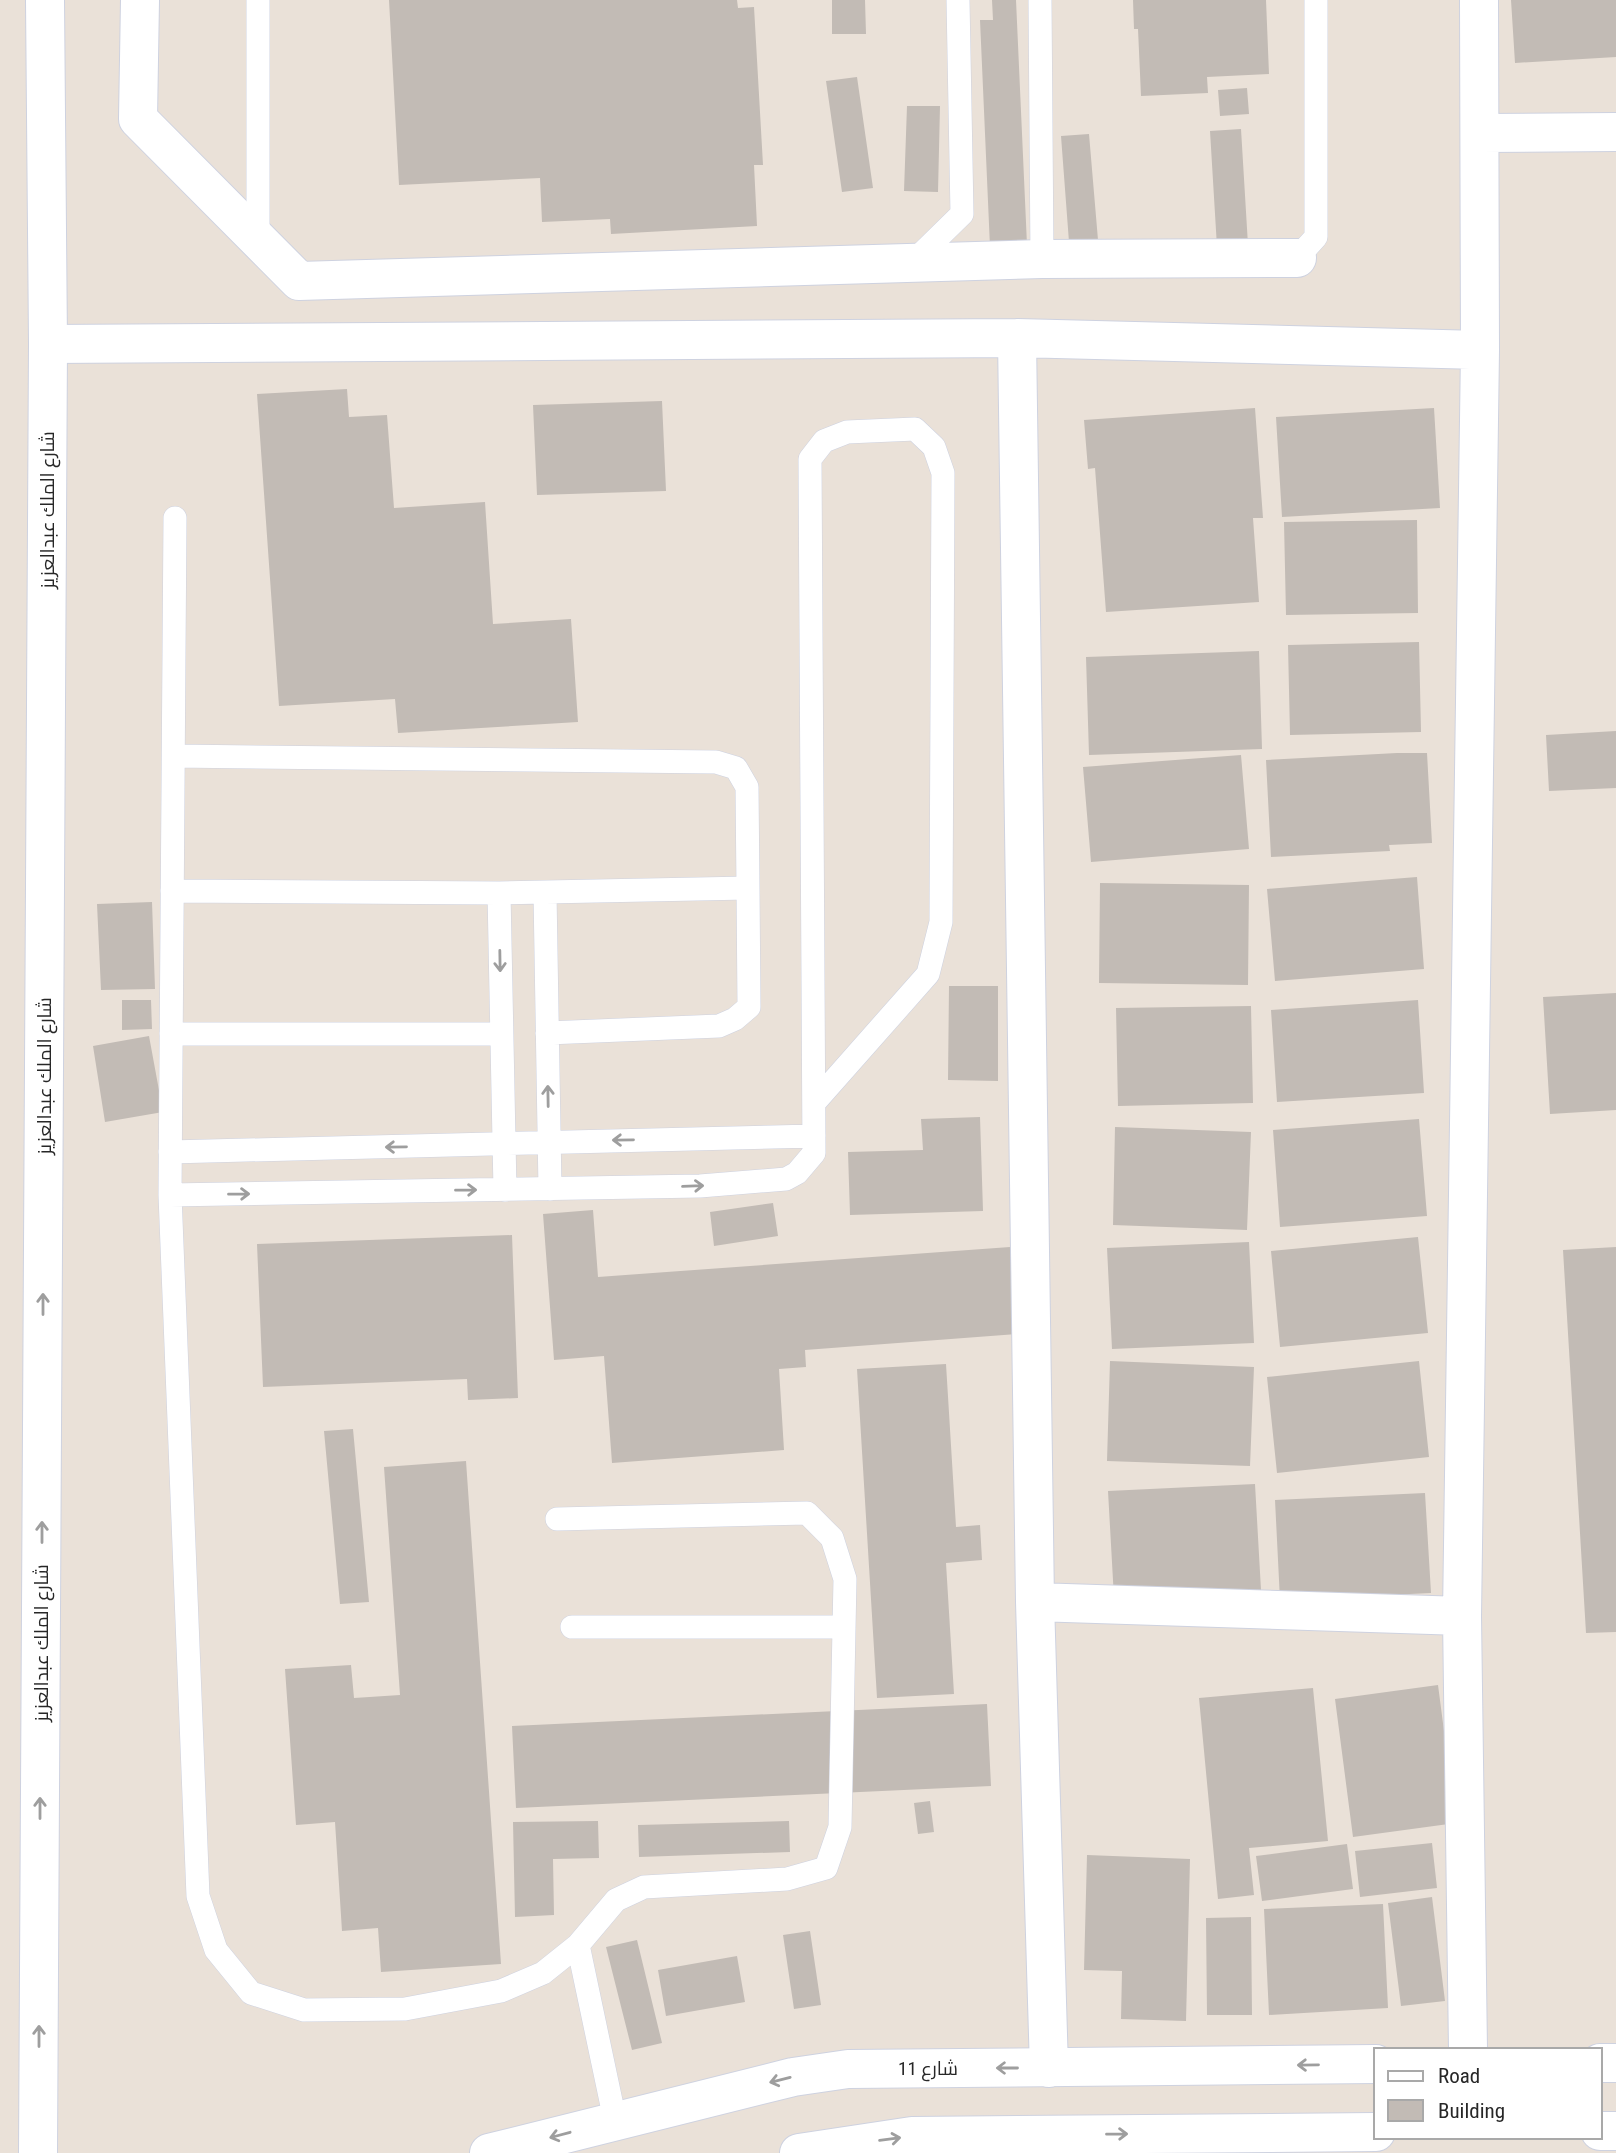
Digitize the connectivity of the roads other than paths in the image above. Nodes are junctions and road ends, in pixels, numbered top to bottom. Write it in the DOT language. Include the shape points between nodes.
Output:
graph roads {
  1 [pos="45,0"];
  2 [pos="140,0"];
  3 [pos="258,0"];
  4 [pos="958,0"];
  5 [pos="1040,0"];
  6 [pos="1316,0"];
  7 [pos="1479,0"];
  8 [pos="1616,131"];
  9 [pos="1481,133"];
  10 [pos="258,238"];
  11 [pos="1297,258"];
  12 [pos="1042,259"];
  13 [pos="913,262"];
  14 [pos="1017,338"];
  15 [pos="48,344"];
  16 [pos="1480,350"];
  17 [pos="175,517"];
  18 [pos="174,756"];
  19 [pos="748,888"];
  20 [pos="172,891"];
  21 [pos="499,893"];
  22 [pos="545,893"];
  23 [pos="547,1033"];
  24 [pos="171,1034"];
  25 [pos="501,1034"];
  26 [pos="814,1103"];
  27 [pos="814,1136"];
  28 [pos="548,1142"];
  29 [pos="504,1144"];
  30 [pos="170,1152"];
  31 [pos="505,1189"];
  32 [pos="550,1189"];
  33 [pos="170,1195"];
  34 [pos="557,1519"];
  35 [pos="1035,1602"];
  36 [pos="1462,1616"];
  37 [pos="572,1627"];
  38 [pos="844,1627"];
  39 [pos="578,1945"];
  40 [pos="1468,2048"];
  41 [pos="1374,2064"];
  42 [pos="1049,2068"];
  43 [pos="39,2088"];
  44 [pos="615,2120"];
  45 [pos="1374,2132"];
  46 [pos="842,2149"];
  47 [pos="38,2153"];
  48 [pos="63,2153"];
  49 [pos="489,2153"];
  50 [pos="799,2153"];
  1 -- 15 [label="street, شارع الملك عبدالعزيز"];
  2 -- 10 [label="street" via="138,119"];
  3 -- 10 [label="lane"];
  4 -- 13 [label="lane" via="962,214"];
  5 -- 12 [label="lane"];
  6 -- 11 [label="lane" via="1316,237"];
  7 -- 9 [label="street"];
  8 -- 9 [label="street"];
  9 -- 16 [label="street"];
  10 -- 13 [label="street" via="299,281"];
  11 -- 12 [label="street"];
  12 -- 13 [label="street"];
  14 -- 15 [label="street"];
  14 -- 16 [label="street"];
  14 -- 35 [label="street"];
  43 -- 15 [label="street, شارع الملك عبدالعزيز, one-way"];
  16 -- 36 [label="street"];
  17 -- 18 [label="lane"];
  18 -- 19 [label="lane" via="716,762 736,768 747,787"];
  18 -- 20 [label="lane"];
  19 -- 22 [label="lane"];
  19 -- 23 [label="lane" via="748,1007 735,1019 719,1026"];
  20 -- 21 [label="lane"];
  20 -- 24 [label="lane"];
  21 -- 22 [label="lane"];
  21 -- 25 [label="lane, one-way"];
  22 -- 23 [label="lane"];
  28 -- 23 [label="lane, one-way"];
  24 -- 25 [label="lane"];
  24 -- 30 [label="lane"];
  25 -- 29 [label="lane"];
  26 -- 26 [label="lane" via="810,459 824,441 846,432 915,429 934,447 943,473 941,922 928,974"];
  26 -- 27 [label="lane"];
  27 -- 28 [label="lane, one-way"];
  32 -- 27 [label="lane, one-way" via="786,1179 814,1153"];
  28 -- 29 [label="lane"];
  28 -- 32 [label="lane"];
  29 -- 30 [label="lane, one-way"];
  29 -- 31 [label="lane"];
  30 -- 33 [label="lane"];
  31 -- 32 [label="lane"];
  33 -- 31 [label="lane, one-way"];
  33 -- 39 [label="lane" via="198,1896 216,1950 251,1993 304,2010 405,2009 501,1991 543,1973"];
  34 -- 38 [label="lane" via="807,1513 832,1538 845,1579"];
  35 -- 36 [label="street"];
  35 -- 42 [label="street"];
  36 -- 40 [label="street"];
  37 -- 38 [label="lane"];
  38 -- 39 [label="lane" via="840,1826 825,1868 787,1879 644,1887 616,1900"];
  39 -- 44 [label="lane"];
  41 -- 42 [label="street, شارع 11, one-way"];
  42 -- 44 [label="street, شارع 11, one-way" via="848,2069 793,2077"];
  43 -- 47 [label="street, شارع الملك عبدالعزيز"];
  43 -- 48 [label="street"];
  44 -- 49 [label="street, شارع 11, one-way"];
  46 -- 45 [label="street, one-way" via="912,2136"];
  46 -- 50 [label="street"];
}
